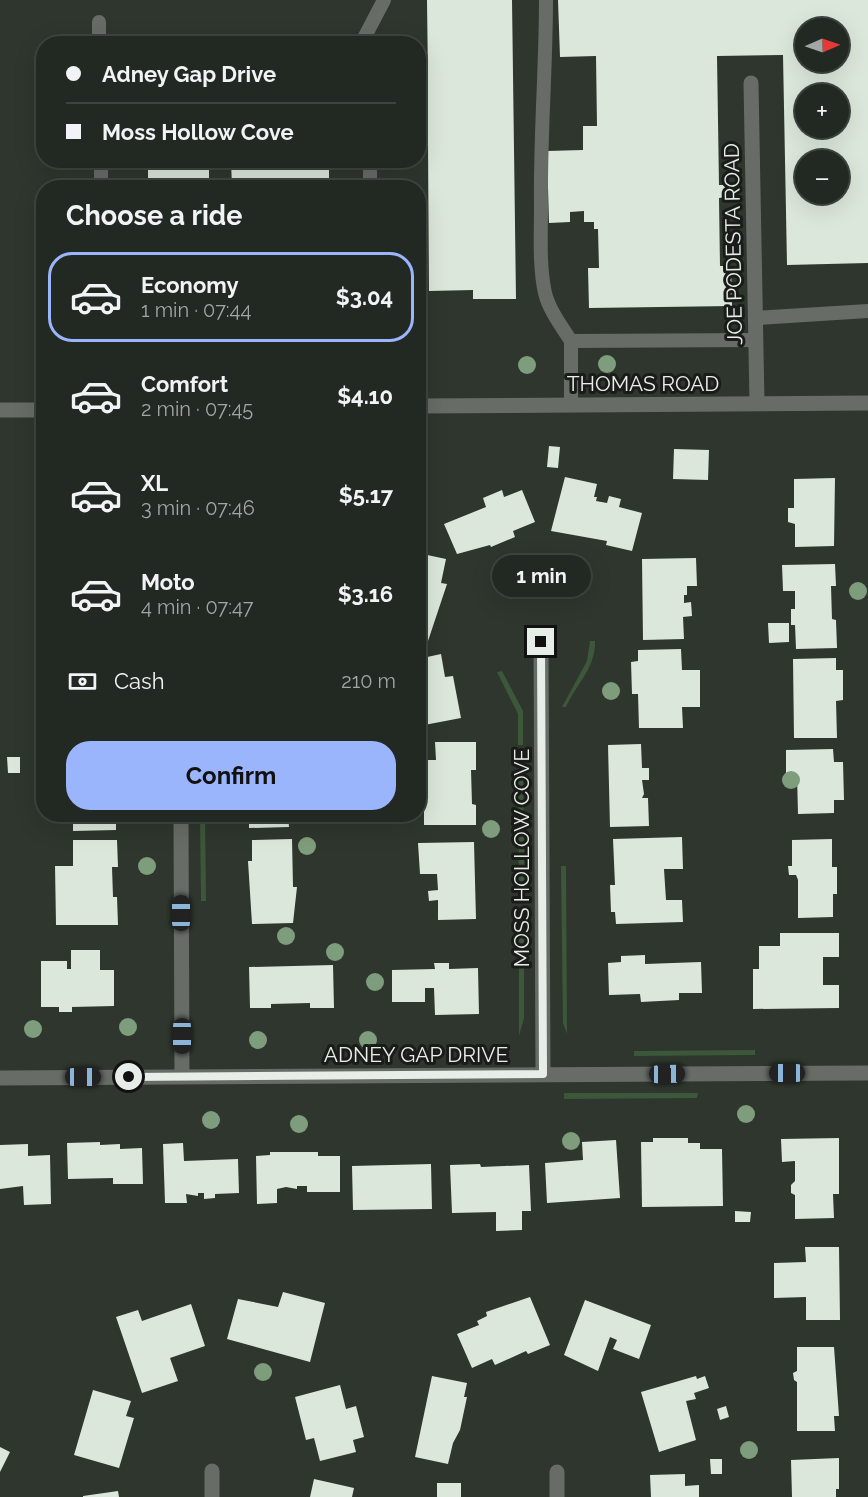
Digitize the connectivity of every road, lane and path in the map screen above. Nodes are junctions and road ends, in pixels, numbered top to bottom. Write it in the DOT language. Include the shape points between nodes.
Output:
graph roads {
  1 [pos="384,0"];
  2 [pos="546,0"];
  3 [pos="99,22"];
  4 [pos="99,36"];
  5 [pos="365,36"];
  6 [pos="751,83"];
  7 [pos="868,311"];
  8 [pos="756,318"];
  9 [pos="756,340"];
  10 [pos="571,341"];
  11 [pos="757,403"];
  12 [pos="868,403"];
  13 [pos="571,404"];
  14 [pos="426,406"];
  15 [pos="0,410"];
  16 [pos="36,410"];
  17 [pos="541,642"];
  18 [pos="181,822"];
  19 [pos="868,1072"];
  20 [pos="543,1074"];
  21 [pos="182,1077"];
  22 [pos="0,1078"];
  23 [pos="212,1471"];
  24 [pos="557,1472"];
  25 [pos="212,1497"];
  26 [pos="557,1497"];
  1 -- 5 [label="lane"];
  2 -- 10 [label="lane" via="540,151 541,254 546,295"];
  3 -- 4 [label="lane"];
  6 -- 8 [label="street, JOE PODESTA ROAD"];
  7 -- 8 [label="lane"];
  8 -- 9 [label="street, JOE PODESTA ROAD"];
  9 -- 10 [label="lane"];
  9 -- 11 [label="street, JOE PODESTA ROAD"];
  10 -- 13 [label="lane"];
  11 -- 12 [label="street, THOMAS ROAD"];
  11 -- 13 [label="street, THOMAS ROAD"];
  13 -- 14 [label="street, THOMAS ROAD"];
  15 -- 16 [label="street"];
  17 -- 20 [label="street, MOSS HOLLOW COVE"];
  18 -- 21 [label="street"];
  19 -- 20 [label="street, ADNEY GAP DRIVE"];
  20 -- 21 [label="street, ADNEY GAP DRIVE"];
  21 -- 22 [label="street, ADNEY GAP DRIVE"];
  23 -- 25 [label="street"];
  24 -- 26 [label="street"];
}
